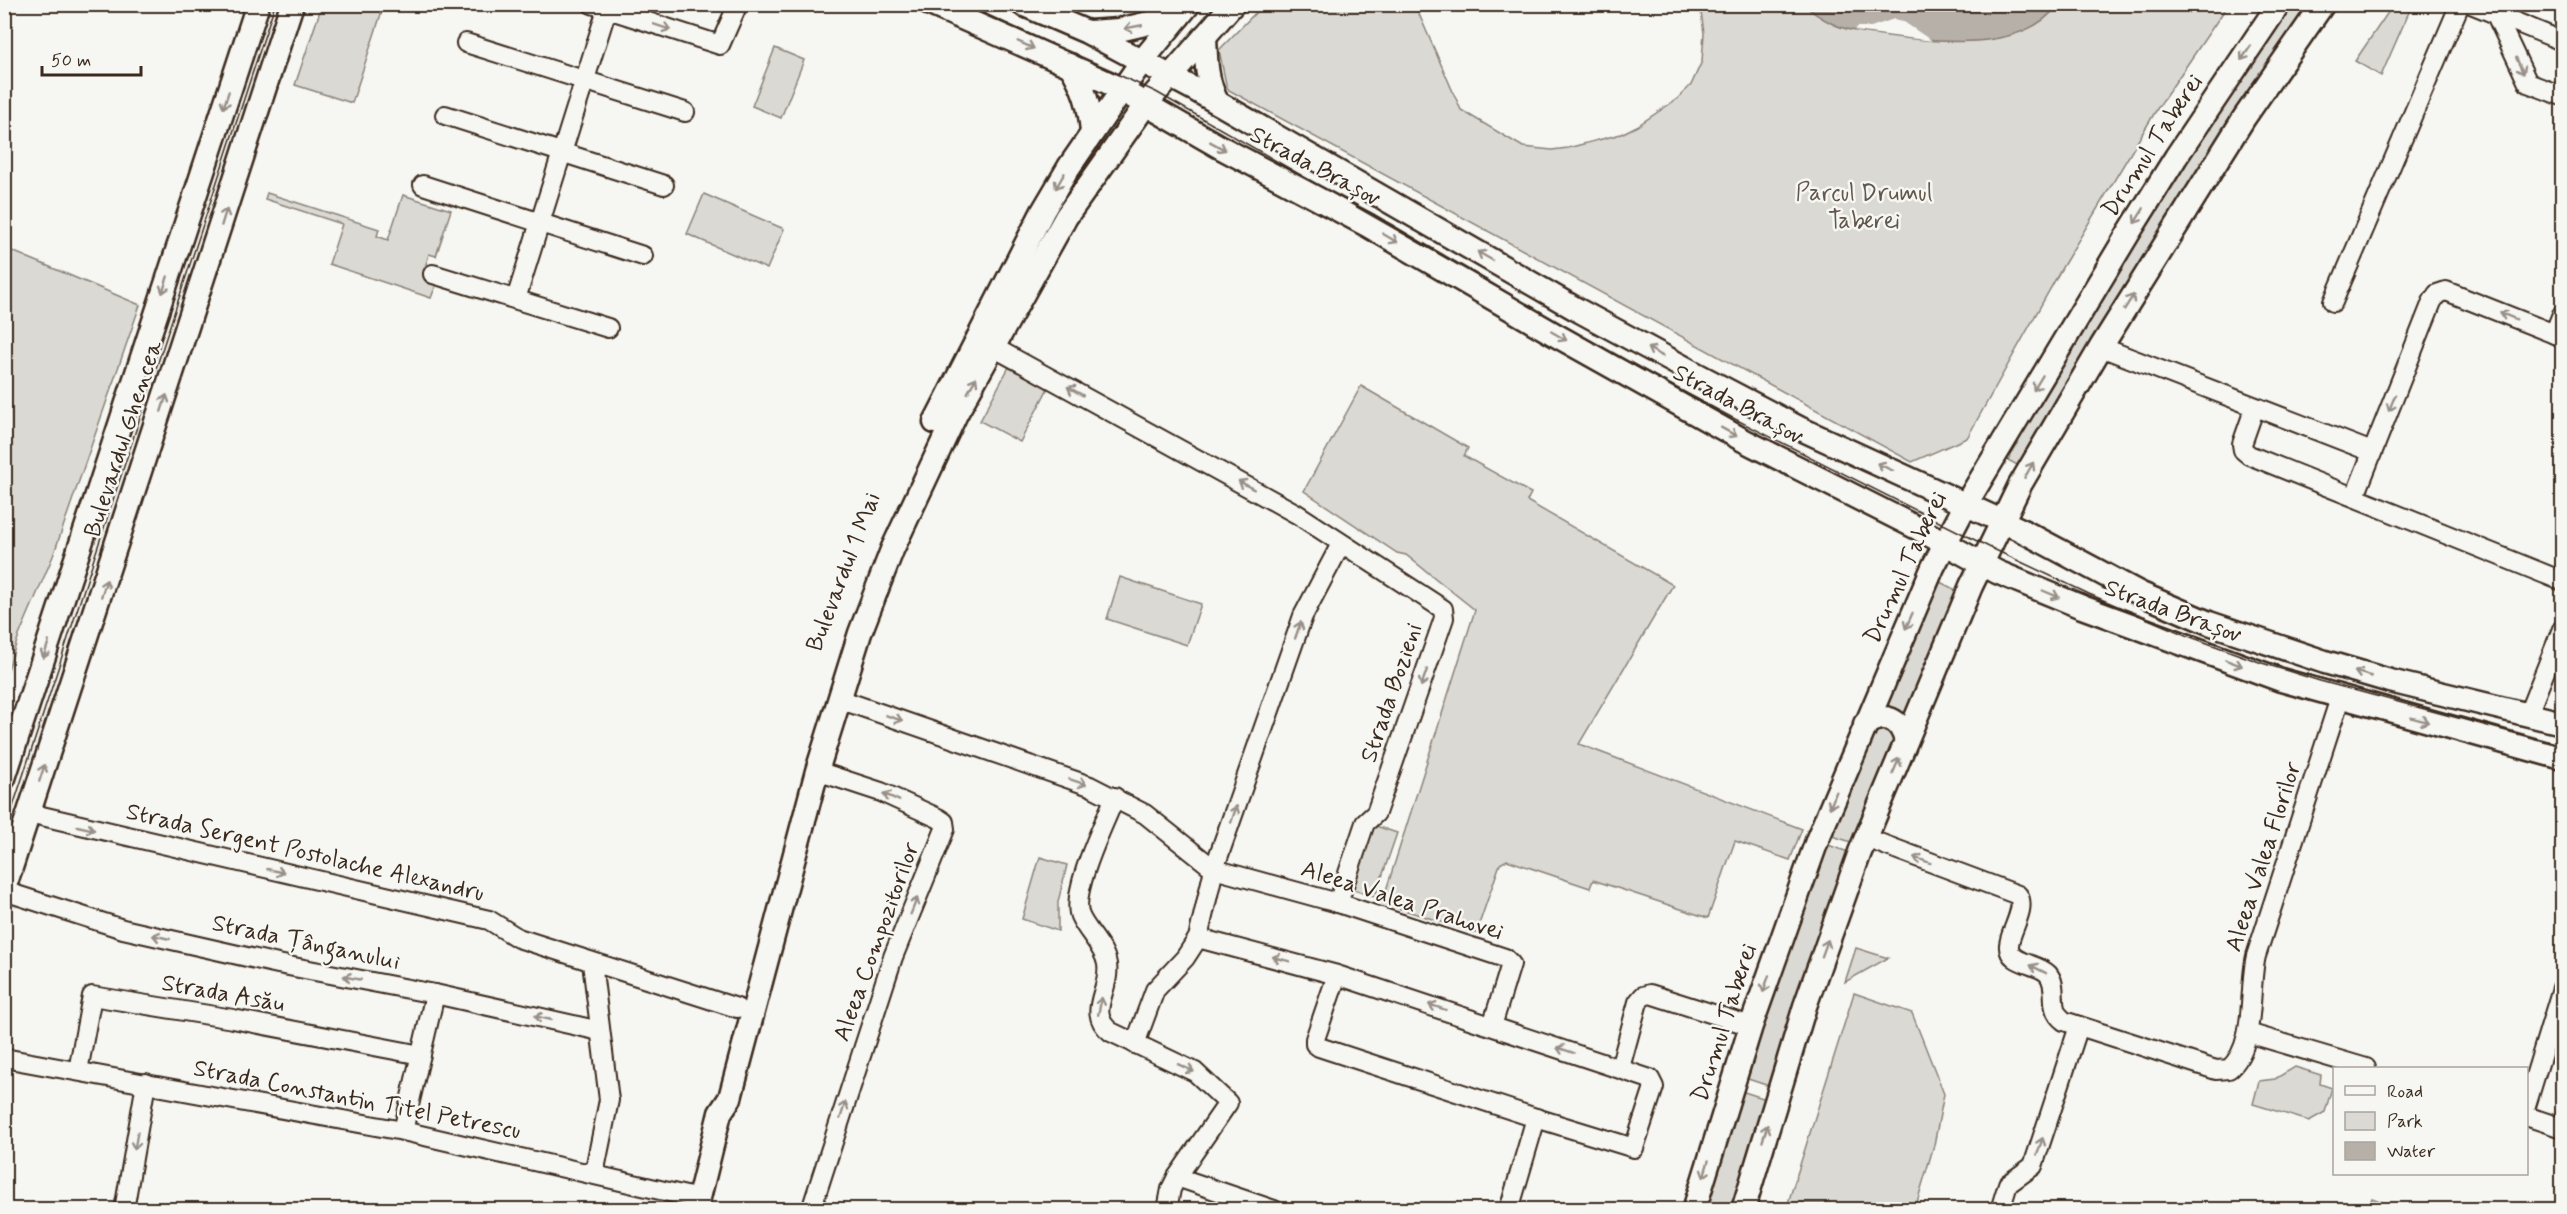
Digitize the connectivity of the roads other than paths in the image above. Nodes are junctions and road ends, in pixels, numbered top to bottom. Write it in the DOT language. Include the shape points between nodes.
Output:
graph roads {
  1 [pos="258,4"];
  2 [pos="292,4"];
  3 [pos="299,4"];
  4 [pos="738,4"];
  5 [pos="930,4"];
  6 [pos="1022,4"];
  7 [pos="1233,4"];
  8 [pos="2279,4"];
  9 [pos="2323,4"];
  10 [pos="2460,4"];
  11 [pos="2471,4"];
  12 [pos="600,7"];
  13 [pos="1184,10"];
  14 [pos="2496,15"];
  15 [pos="1087,32"];
  16 [pos="1205,36"];
  17 [pos="2562,41"];
  18 [pos="466,43"];
  19 [pos="1142,61"];
  20 [pos="1070,65"];
  21 [pos="1170,75"];
  22 [pos="584,80"];
  23 [pos="1121,89"];
  24 [pos="2562,96"];
  25 [pos="1217,102"];
  26 [pos="1146,104"];
  27 [pos="685,112"];
  28 [pos="445,115"];
  29 [pos="255,118"];
  30 [pos="1185,127"];
  31 [pos="1092,132"];
  32 [pos="1120,138"];
  33 [pos="562,152"];
  34 [pos="423,185"];
  35 [pos="664,185"];
  36 [pos="539,223"];
  37 [pos="643,256"];
  38 [pos="433,274"];
  39 [pos="516,299"];
  40 [pos="2333,302"];
  41 [pos="2562,314"];
  42 [pos="608,327"];
  43 [pos="2558,336"];
  44 [pos="993,347"];
  45 [pos="2101,347"];
  46 [pos="2255,407"];
  47 [pos="2372,452"];
  48 [pos="2355,496"];
  49 [pos="1966,504"];
  50 [pos="2002,521"];
  51 [pos="1945,543"];
  52 [pos="1341,544"];
  53 [pos="1982,563"];
  54 [pos="2562,581"];
  55 [pos="2562,629"];
  56 [pos="2340,698"];
  57 [pos="838,699"];
  58 [pos="2528,714"];
  59 [pos="2562,723"];
  60 [pos="1864,724"];
  61 [pos="1906,741"];
  62 [pos="2562,758"];
  63 [pos="817,771"];
  64 [pos="4,778"];
  65 [pos="1115,797"];
  66 [pos="29,813"];
  67 [pos="1866,838"];
  68 [pos="1214,869"];
  69 [pos="4,890"];
  70 [pos="1338,903"];
  71 [pos="1198,938"];
  72 [pos="592,963"];
  73 [pos="1337,975"];
  74 [pos="2562,988"];
  75 [pos="435,994"];
  76 [pos="737,1008"];
  77 [pos="2559,1009"];
  78 [pos="1492,1026"];
  79 [pos="1751,1026"];
  80 [pos="2079,1026"];
  81 [pos="600,1031"];
  82 [pos="2248,1033"];
  83 [pos="1135,1044"];
  84 [pos="420,1055"];
  85 [pos="4,1059"];
  86 [pos="2363,1067"];
  87 [pos="1620,1068"];
  88 [pos="78,1071"];
  89 [pos="146,1083"];
  90 [pos="2528,1100"];
  91 [pos="720,1113"];
  92 [pos="2528,1117"];
  93 [pos="1536,1118"];
  94 [pos="2562,1128"];
  95 [pos="404,1131"];
  96 [pos="594,1173"];
  97 [pos="1177,1177"];
  98 [pos="697,1204"];
  99 [pos="1697,1207"];
  100 [pos="124,1209"];
  101 [pos="811,1209"];
  102 [pos="1167,1209"];
  103 [pos="1274,1209"];
  104 [pos="1509,1209"];
  105 [pos="1743,1209"];
  106 [pos="2000,1209"];
  1 -- 64 [label="main road, Bulevardul Ghencea, one-way"];
  2 -- 29 [label="main road, Bulevardul Ghencea"];
  3 -- 29 [label="main road" via="266,105"];
  12 -- 4 [label="street, one-way" via="720,45"];
  5 -- 20 [label="main road, Strada Brașov, one-way"];
  6 -- 15 [label="main road, Strada Brașov"];
  7 -- 16 [label="main road"];
  8 -- 49 [label="main road, Drumul Taberei, one-way" via="2134,225"];
  45 -- 9 [label="main road, one-way" via="2232,137"];
  10 -- 40 [label="street"];
  11 -- 14 [label="street"];
  12 -- 22 [label="street"];
  13 -- 15 [label="main road, one-way" via="1119,30"];
  13 -- 19 [label="main road"];
  14 -- 17 [label="street"];
  14 -- 24 [label="street, one-way" via="2528,83"];
  15 -- 19 [label="main road, Strada Brașov"];
  16 -- 21 [label="main road"];
  16 -- 25 [label="main road" via="1209,87"];
  18 -- 22 [label="street"];
  19 -- 21 [label="main road, Strada Brașov"];
  19 -- 23 [label="main road"];
  20 -- 23 [label="main road, Strada Brașov"];
  20 -- 31 [label="main road" via="1088,101"];
  21 -- 25 [label="main road, Strada Brașov"];
  21 -- 26 [label="main road"];
  22 -- 27 [label="street"];
  22 -- 33 [label="street"];
  23 -- 26 [label="main road, Strada Brașov"];
  23 -- 31 [label="main road, Bulevardul 1 Mai"];
  49 -- 25 [label="main road, Strada Brașov, one-way" via="1799,428 1698,375"];
  26 -- 30 [label="main road, Strada Brașov"];
  26 -- 32 [label="main road, Bulevardul 1 Mai"];
  28 -- 33 [label="street"];
  66 -- 29 [label="main road, Bulevardul Ghencea, one-way"];
  30 -- 32 [label="main road" via="1164,122 1150,124"];
  30 -- 51 [label="main road, Strada Brașov, one-way" via="1366,225 1743,440"];
  31 -- 76 [label="main road, Bulevardul 1 Mai, one-way" via="1043,211 960,372 877,553 819,717"];
  32 -- 44 [label="main road, Bulevardul 1 Mai" via="1066,217"];
  33 -- 35 [label="street"];
  33 -- 36 [label="street"];
  34 -- 36 [label="street"];
  36 -- 37 [label="street"];
  36 -- 39 [label="street"];
  38 -- 39 [label="street"];
  39 -- 42 [label="street"];
  41 -- 43 [label="street"];
  43 -- 47 [label="street, one-way" via="2446,291 2437,294"];
  52 -- 44 [label="street, Strada Bozieni, one-way" via="1297,514"];
  57 -- 44 [label="main road, Bulevardul 1 Mai, one-way" via="892,550 956,414"];
  45 -- 46 [label="street"];
  50 -- 45 [label="main road, one-way"];
  46 -- 47 [label="street"];
  46 -- 48 [label="street" via="2242,450"];
  47 -- 48 [label="street"];
  48 -- 54 [label="street"];
  49 -- 50 [label="main road, Strada Brașov"];
  49 -- 51 [label="main road, Drumul Taberei"];
  50 -- 53 [label="main road"];
  58 -- 50 [label="main road, Strada Brașov, one-way" via="2355,671 2209,623 2139,592"];
  51 -- 53 [label="main road, Strada Brașov"];
  51 -- 60 [label="main road, Drumul Taberei, one-way"];
  68 -- 52 [label="street, one-way" via="1303,616"];
  52 -- 70 [label="street, Strada Bozieni, one-way" via="1441,606 1444,613 1376,813 1365,823"];
  53 -- 56 [label="main road, Strada Brașov, one-way" via="2082,607"];
  53 -- 61 [label="main road"];
  55 -- 58 [label="street"];
  56 -- 62 [label="main road, Strada Brașov, one-way"];
  56 -- 82 [label="street, Aleea Valea Florilor" via="2256,956"];
  57 -- 63 [label="main road, Bulevardul 1 Mai"];
  57 -- 65 [label="street, Aleea Valea Prahovei, one-way"];
  58 -- 59 [label="main road, Strada Brașov"];
  60 -- 61 [label="main road" via="1877,717 1891,718 1902,727"];
  60 -- 79 [label="main road, Drumul Taberei, one-way" via="1818,838"];
  67 -- 61 [label="main road, one-way"];
  63 -- 91 [label="main road, Bulevardul 1 Mai" via="730,1098"];
  101 -- 63 [label="street, Aleea Compozitorilor, one-way" via="893,957 945,829 938,818 881,792"];
  65 -- 68 [label="street, Aleea Valea Prahovei" via="1144,814"];
  83 -- 65 [label="street, one-way" via="1111,1032 1098,1017 1107,964 1079,914 1080,890"];
  66 -- 69 [label="main road, Bulevardul Ghencea"];
  66 -- 72 [label="street, Strada Sergent Postolache Alexandru, one-way" via="489,920 518,938"];
  80 -- 67 [label="street, Aleea Valea Florilor, one-way" via="2064,1021 2056,1013 2049,975 2010,953 2008,945 2021,903 2018,895"];
  105 -- 67 [label="main road, one-way" via="1802,1015"];
  68 -- 70 [label="street, Aleea Valea Prahovei"];
  68 -- 71 [label="street"];
  75 -- 69 [label="street, Strada Țânganului, one-way" via="278,964 114,926"];
  70 -- 78 [label="street, Aleea Valea Prahovei" via="1509,961"];
  73 -- 71 [label="street, one-way"];
  71 -- 83 [label="street" via="1155,990"];
  72 -- 76 [label="street, Strada Sergent Postolache Alexandru"];
  72 -- 81 [label="street"];
  78 -- 73 [label="street, one-way"];
  73 -- 93 [label="street" via="1315,1044"];
  74 -- 77 [label="street"];
  81 -- 75 [label="street, Strada Țânganului, one-way"];
  75 -- 84 [label="street"];
  76 -- 91 [label="main road, Bulevardul 1 Mai" via="717,1095"];
  77 -- 90 [label="street"];
  87 -- 78 [label="street, one-way"];
  79 -- 87 [label="street" via="1650,994 1642,996"];
  79 -- 99 [label="main road, Drumul Taberei, one-way"];
  80 -- 82 [label="street, Aleea Valea Florilor" via="2216,1070 2236,1063"];
  106 -- 80 [label="street, one-way" via="2008,1184 2033,1166"];
  81 -- 96 [label="street" via="609,1100"];
  82 -- 86 [label="street"];
  83 -- 97 [label="street, one-way" via="1195,1072 1228,1103"];
  84 -- 88 [label="street, Strada Asău" via="92,996"];
  84 -- 95 [label="street"];
  85 -- 88 [label="street, Strada Constantin Titel Petrescu"];
  87 -- 93 [label="street" via="1653,1082 1654,1087 1634,1148"];
  88 -- 89 [label="street, Strada Constantin Titel Petrescu"];
  89 -- 95 [label="street, Strada Constantin Titel Petrescu"];
  89 -- 100 [label="street, one-way"];
  91 -- 98 [label="main road, Bulevardul 1 Mai"];
  92 -- 94 [label="street"];
  93 -- 104 [label="street"];
  95 -- 96 [label="street, Strada Constantin Titel Petrescu"];
  96 -- 98 [label="street, Strada Constantin Titel Petrescu"];
  97 -- 102 [label="street"];
  97 -- 103 [label="street"];
}
